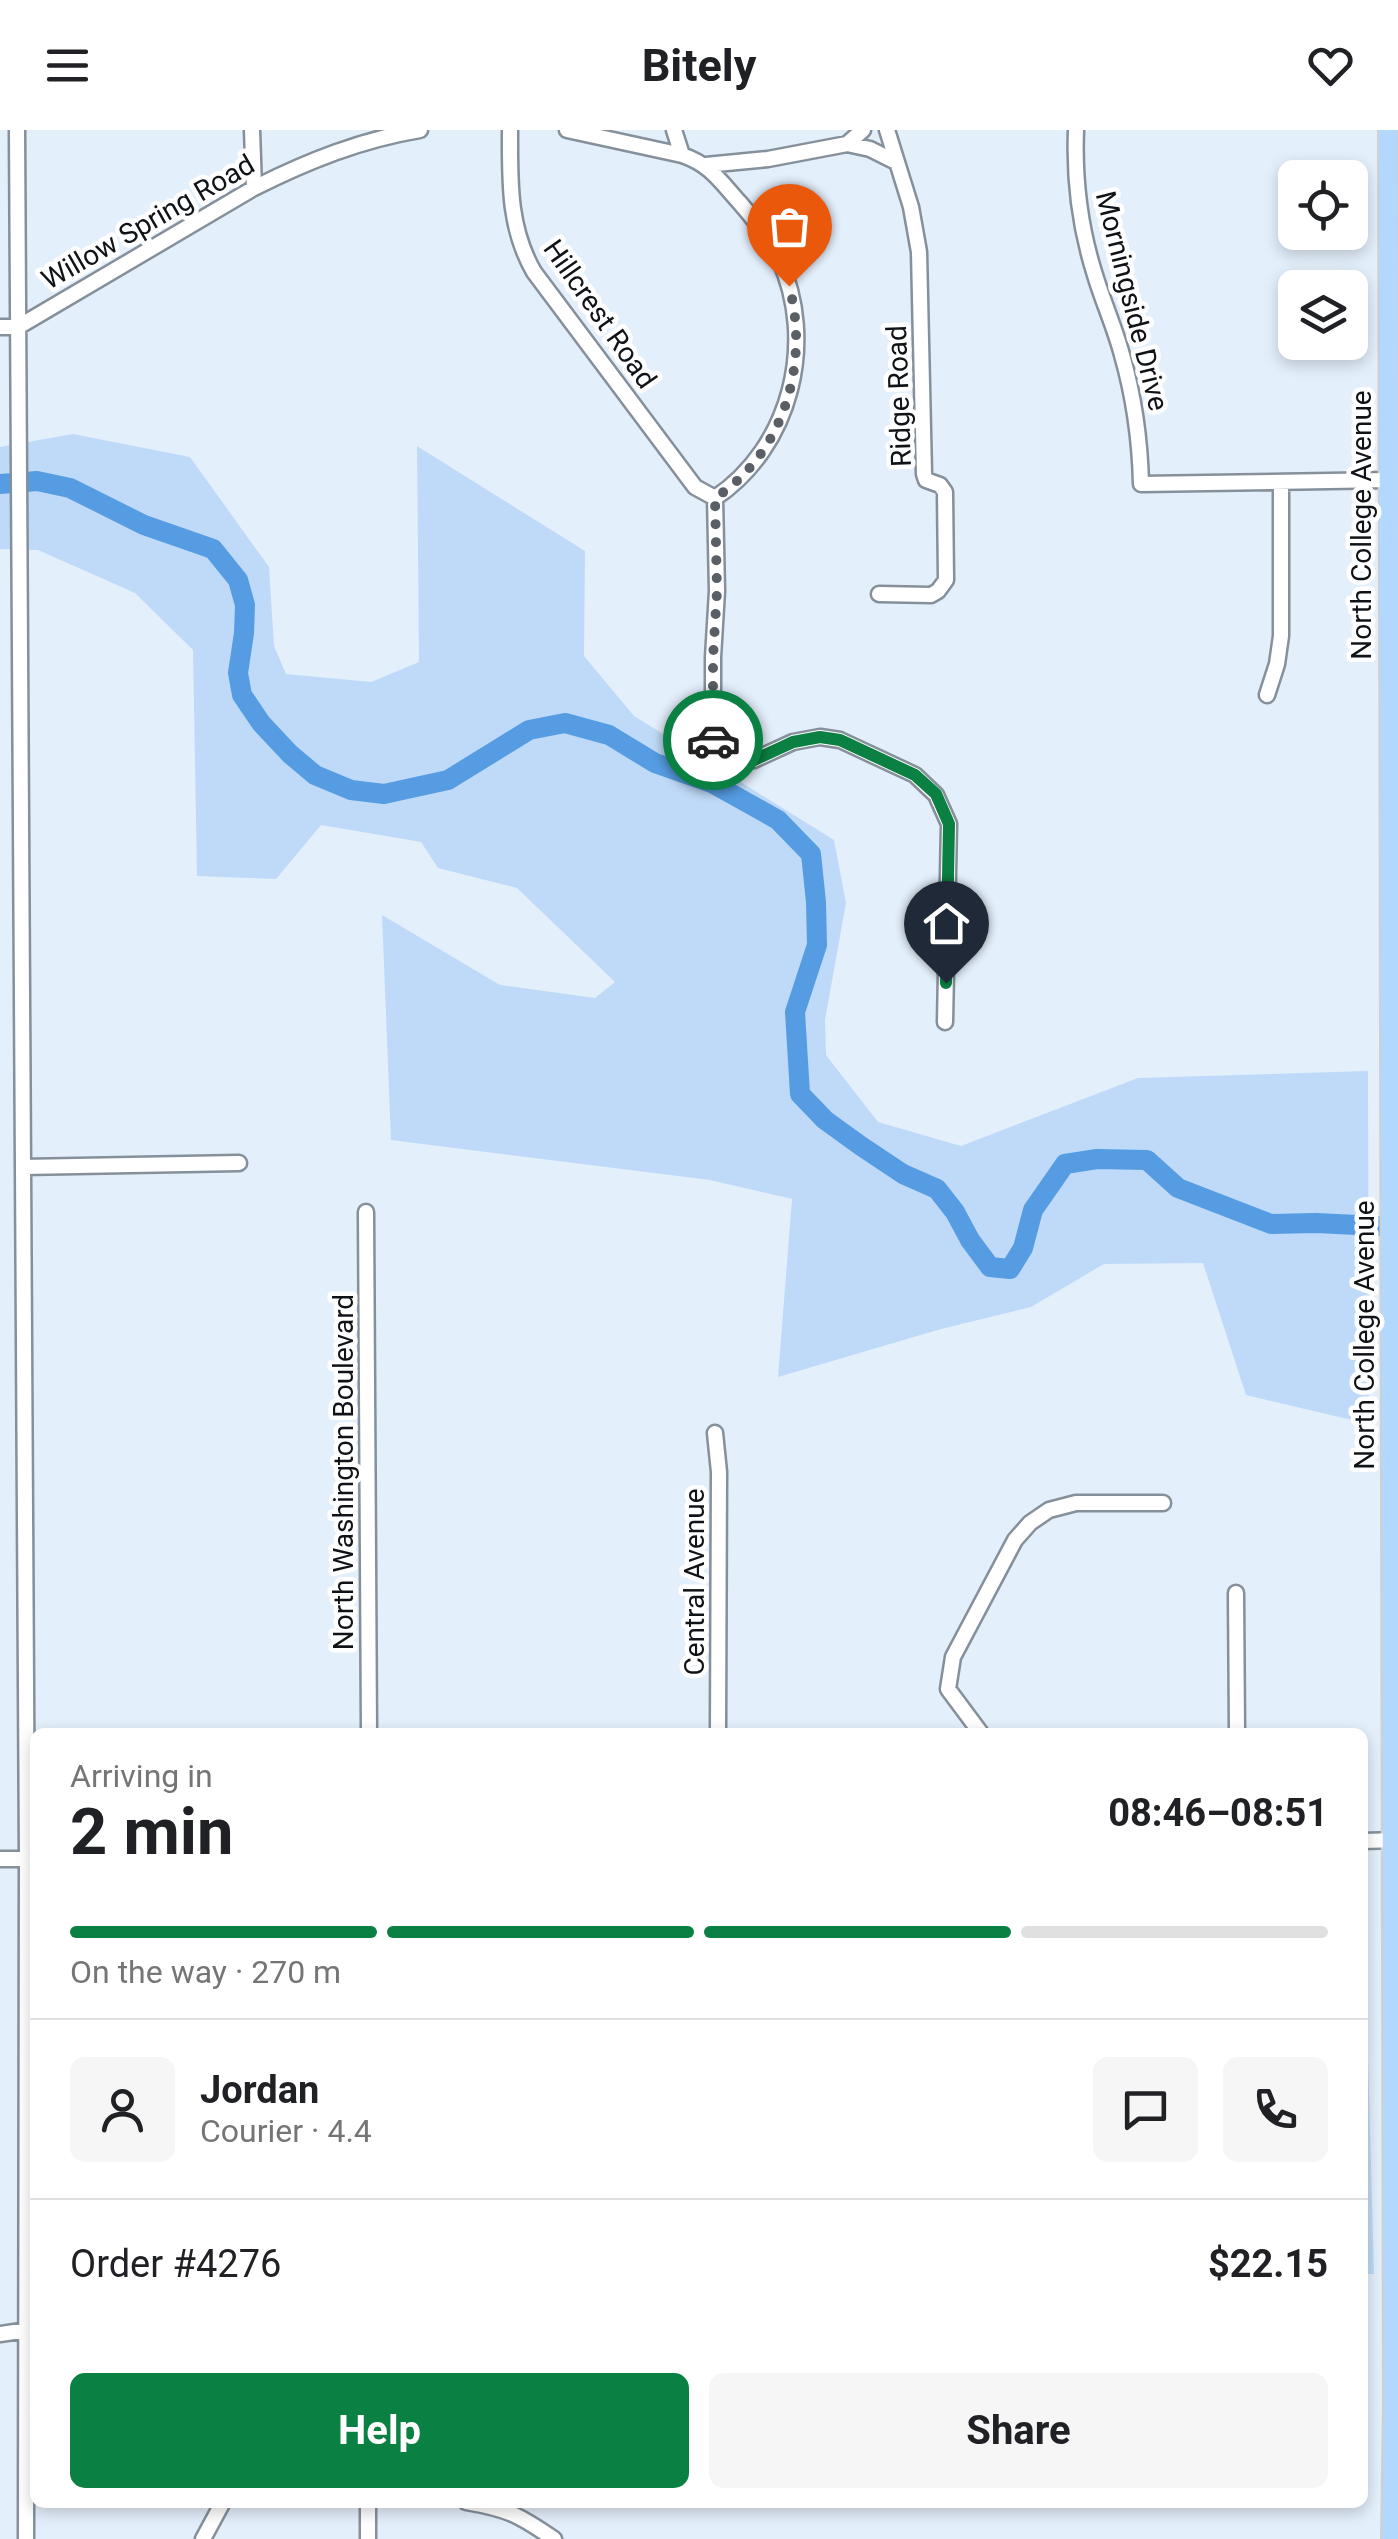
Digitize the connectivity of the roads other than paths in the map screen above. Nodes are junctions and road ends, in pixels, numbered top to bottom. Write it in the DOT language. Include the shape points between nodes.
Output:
graph roads {
  1 [pos="18,130"];
  2 [pos="252,130"];
  3 [pos="420,130"];
  4 [pos="510,130"];
  5 [pos="568,130"];
  6 [pos="674,130"];
  7 [pos="863,130"];
  8 [pos="887,130"];
  9 [pos="1076,130"];
  10 [pos="1388,130"];
  11 [pos="847,144"];
  12 [pos="682,155"];
  13 [pos="896,162"];
  14 [pos="706,165"];
  15 [pos="254,188"];
  16 [pos="0,327"];
  17 [pos="18,327"];
  18 [pos="1388,480"];
  19 [pos="1281,482"];
  20 [pos="715,498"];
  21 [pos="879,594"];
  22 [pos="1267,695"];
  23 [pos="1393,707"];
  24 [pos="946,1022"];
  25 [pos="239,1163"];
  26 [pos="23,1167"];
  27 [pos="366,1212"];
  28 [pos="715,1433"];
  29 [pos="1163,1502"];
  30 [pos="1236,1593"];
  31 [pos="369,1728"];
  32 [pos="718,1728"];
  33 [pos="977,1728"];
  34 [pos="1237,1728"];
  35 [pos="30,1772"];
  36 [pos="1395,1840"];
  37 [pos="1368,1841"];
  38 [pos="0,1859"];
  39 [pos="30,1859"];
  40 [pos="30,2330"];
  41 [pos="0,2334"];
  42 [pos="30,2372"];
  43 [pos="219,2508"];
  44 [pos="368,2508"];
  45 [pos="500,2508"];
  46 [pos="26,2539"];
  47 [pos="203,2539"];
  48 [pos="368,2539"];
  49 [pos="554,2539"];
  50 [pos="1391,2539"];
  1 -- 17 [label="street"];
  2 -- 15 [label="street"];
  3 -- 15 [label="street, Willow Spring Road" via="338,150"];
  4 -- 20 [label="street, Hillcrest Road" via="512,210 525,256 694,487"];
  5 -- 12 [label="street"];
  6 -- 12 [label="street"];
  7 -- 11 [label="street"];
  8 -- 13 [label="street, Ridge Road"];
  9 -- 19 [label="street, Morningside Drive" via="1084,234 1128,374 1141,484"];
  10 -- 18 [label="main road, North College Avenue"];
  11 -- 13 [label="street"];
  11 -- 14 [label="street"];
  12 -- 14 [label="street"];
  13 -- 21 [label="street, Ridge Road" via="919,252 924,474 946,492 946,580 931,595"];
  14 -- 20 [label="street" via="774,250 792,298 797,339 791,387 774,432"];
  15 -- 17 [label="street, Willow Spring Road"];
  16 -- 17 [label="street"];
  17 -- 26 [label="street"];
  18 -- 19 [label="street"];
  18 -- 23 [label="main road, North College Avenue"];
  19 -- 22 [label="street" via="1281,636"];
  20 -- 24 [label="street" via="712,743 727,762 754,760 793,742 840,740 915,775 936,794 949,824"];
  23 -- 36 [label="main road, North College Avenue"];
  25 -- 26 [label="street"];
  26 -- 35 [label="street"];
  27 -- 31 [label="street, North Washington Boulevard"];
  28 -- 32 [label="street, Central Avenue"];
  29 -- 33 [label="street" via="1076,1503 1042,1514 1023,1529 954,1657 948,1688"];
  30 -- 34 [label="street"];
  36 -- 37 [label="street"];
  36 -- 50 [label="main road, North College Avenue"];
  38 -- 39 [label="street"];
  40 -- 41 [label="street"];
  42 -- 46 [label="street"];
  43 -- 47 [label="street"];
  44 -- 48 [label="street"];
  45 -- 49 [label="street"];
}
